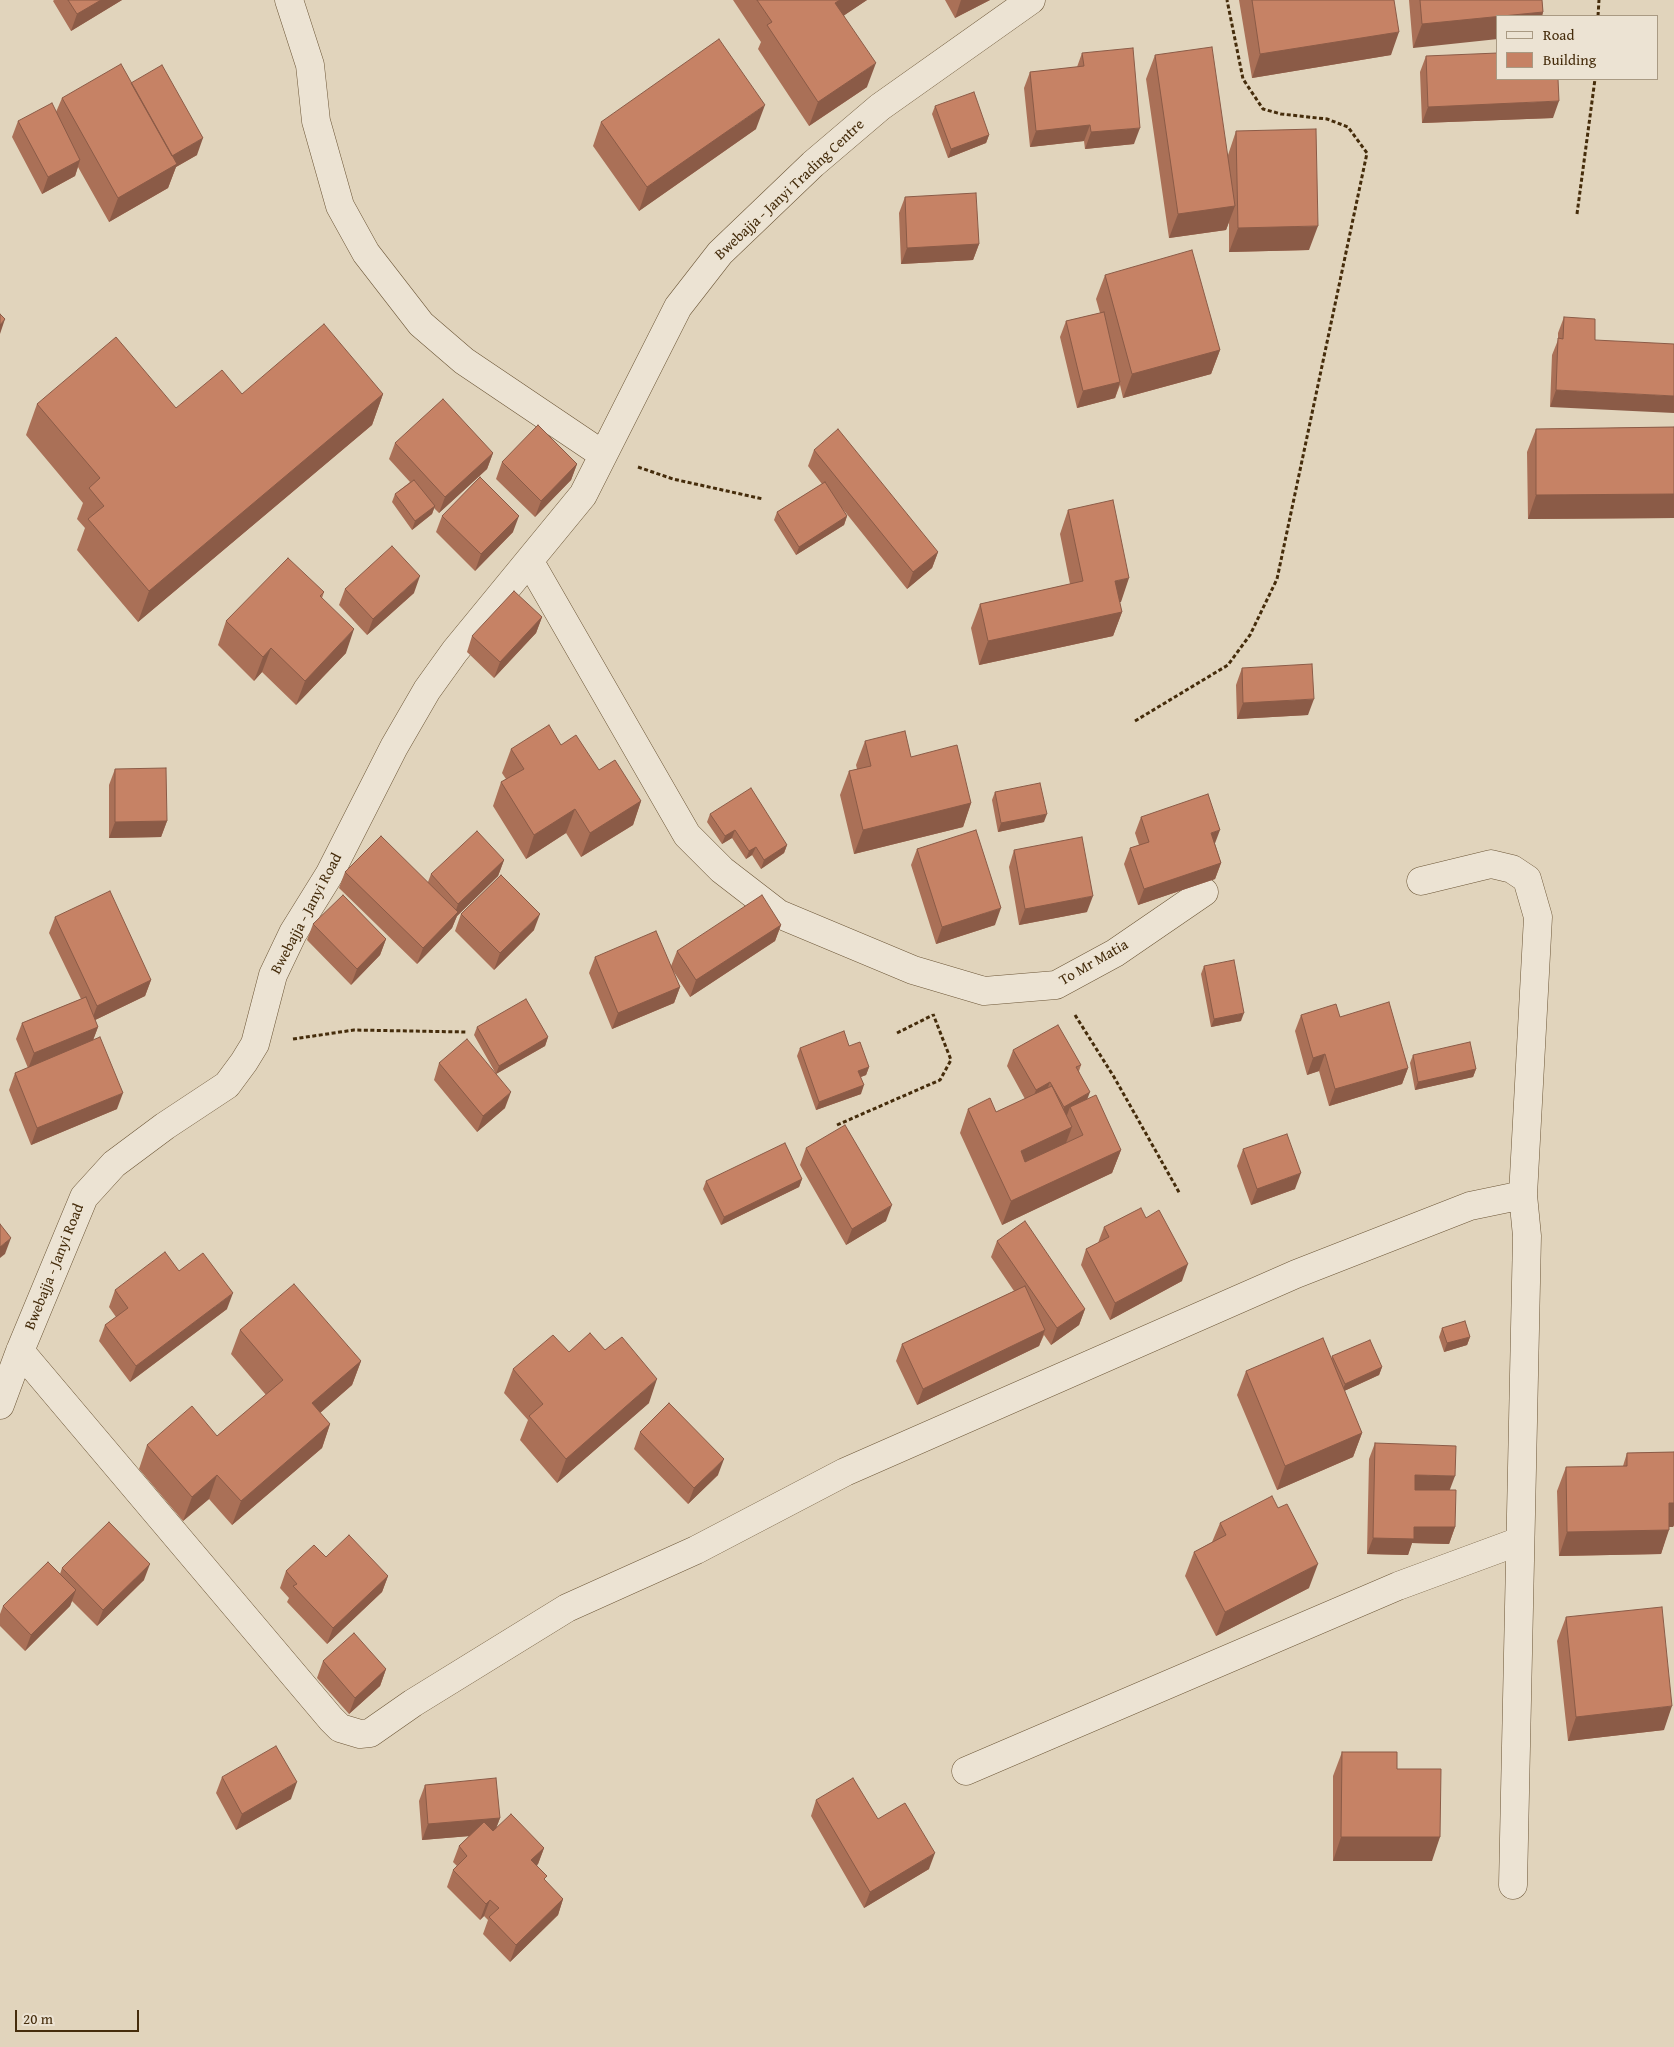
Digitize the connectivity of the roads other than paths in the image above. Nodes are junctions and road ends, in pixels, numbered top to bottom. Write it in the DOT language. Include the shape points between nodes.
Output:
graph roads {
  1 [pos="289,0"];
  2 [pos="1031,0"];
  3 [pos="602,454"];
  4 [pos="530,562"];
  5 [pos="1420,881"];
  6 [pos="1204,892"];
  7 [pos="1523,1195"];
  8 [pos="20,1351"];
  9 [pos="2,1395"];
  10 [pos="1520,1541"];
  11 [pos="966,1771"];
  12 [pos="1513,1885"];
  1 -- 3 [label="street" via="310,65 316,121 340,206 366,253 422,324 464,361"];
  2 -- 3 [label="street, Bwebajja - Janyi Trading Centre" via="880,107 813,164 720,253 678,307"];
  3 -- 4 [label="street, Bwebajja - Janyi Trading Centre" via="583,496"];
  4 -- 6 [label="street, To Mr Matia" via="688,835 722,870 778,914 913,970 984,991 1056,985 1115,953"];
  4 -- 8 [label="street, Bwebajja - Janyi Road" via="455,651 427,690 394,747 329,875 293,933 273,975 255,1044 228,1085 114,1164 84,1197"];
  5 -- 7 [label="street" via="1490,864 1512,869 1527,879 1538,917"];
  7 -- 8 [label="street" via="1470,1206 1296,1274 845,1472 696,1550 567,1608 370,1733 360,1734 340,1728 331,1719"];
  7 -- 10 [label="street" via="1527,1236"];
  8 -- 9 [label="street, Bwebajja - Janyi Road"];
  10 -- 11 [label="street" via="1398,1586"];
  10 -- 12 [label="street"];
}
